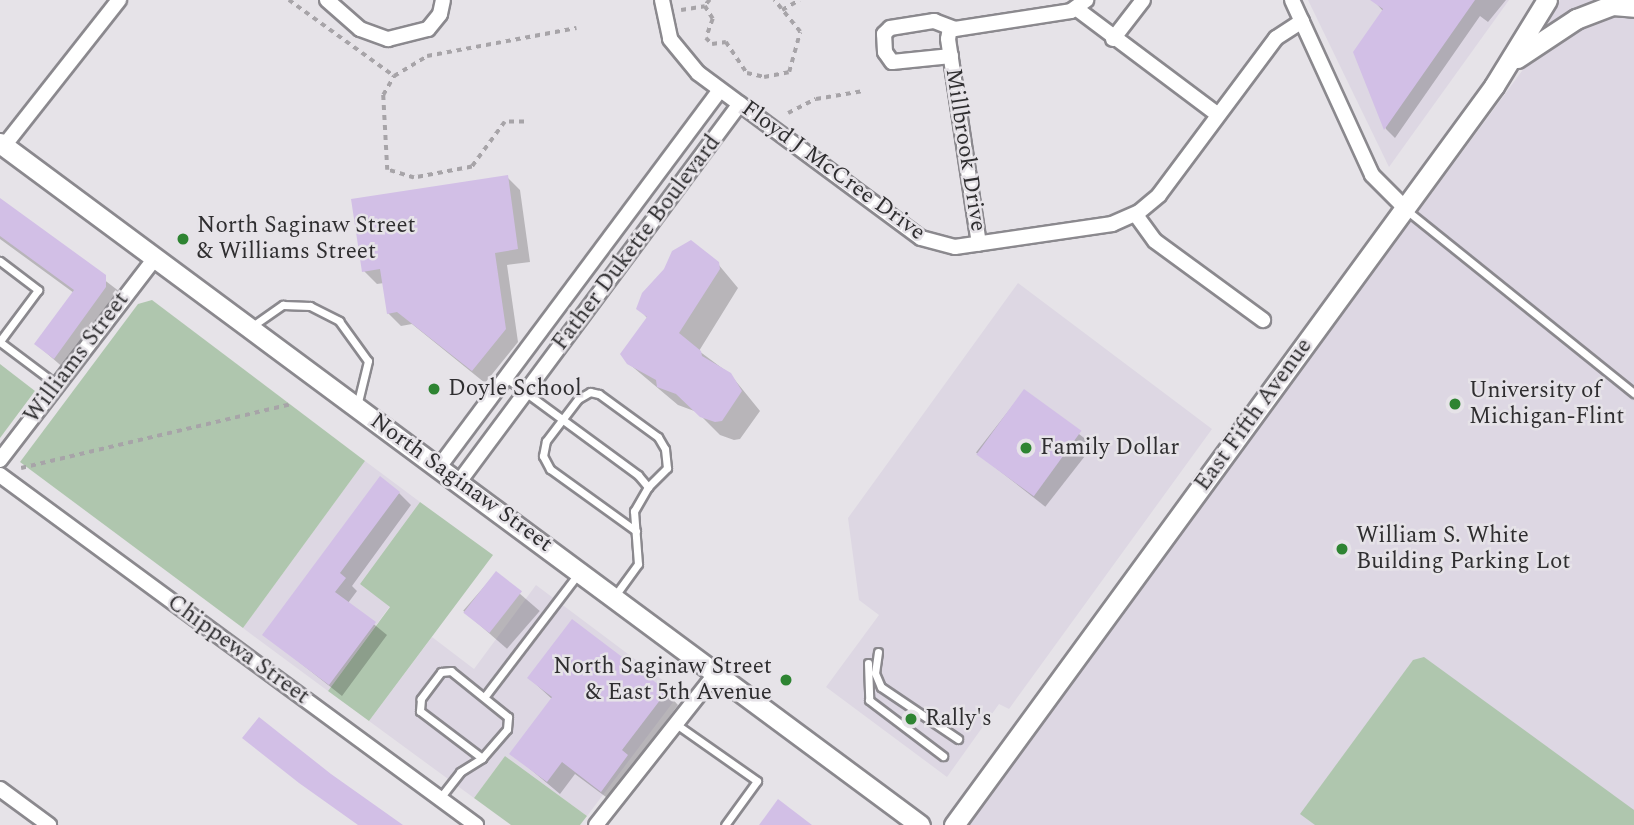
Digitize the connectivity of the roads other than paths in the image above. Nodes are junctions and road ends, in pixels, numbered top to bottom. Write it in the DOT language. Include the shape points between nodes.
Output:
graph roads {
  1 [pos="119,0"];
  2 [pos="327,0"];
  3 [pos="443,0"];
  4 [pos="662,0"];
  5 [pos="1143,0"];
  6 [pos="1292,0"];
  7 [pos="1547,0"];
  8 [pos="1082,5"];
  9 [pos="1634,7"];
  10 [pos="1301,21"];
  11 [pos="950,28"];
  12 [pos="1114,39"];
  13 [pos="951,56"];
  14 [pos="1511,62"];
  15 [pos="720,90"];
  16 [pos="740,104"];
  17 [pos="1218,115"];
  18 [pos="2,144"];
  19 [pos="657,174"];
  20 [pos="677,188"];
  21 [pos="1405,208"];
  22 [pos="1136,215"];
  23 [pos="624,220"];
  24 [pos="643,234"];
  25 [pos="979,244"];
  26 [pos="156,257"];
  27 [pos="0,261"];
  28 [pos="1263,320"];
  29 [pos="251,327"];
  30 [pos="0,342"];
  31 [pos="505,378"];
  32 [pos="56,384"];
  33 [pos="525,392"];
  34 [pos="1634,393"];
  35 [pos="357,406"];
  36 [pos="562,419"];
  37 [pos="0,460"];
  38 [pos="439,467"];
  39 [pos="0,475"];
  40 [pos="459,482"];
  41 [pos="648,487"];
  42 [pos="636,531"];
  43 [pos="580,571"];
  44 [pos="614,597"];
  45 [pos="878,652"];
  46 [pos="868,663"];
  47 [pos="716,672"];
  48 [pos="485,696"];
  49 [pos="674,722"];
  50 [pos="958,739"];
  51 [pos="943,756"];
  52 [pos="482,758"];
  53 [pos="0,789"];
  54 [pos="440,798"];
  55 [pos="49,825"];
  56 [pos="476,825"];
  57 [pos="596,825"];
  58 [pos="724,825"];
  59 [pos="920,825"];
  60 [pos="954,825"];
  1 -- 18 [label="street"];
  2 -- 3 [label="street" via="360,29 388,39 428,29 440,14"];
  4 -- 15 [label="street, Floyd J McCree Drive" via="674,46"];
  5 -- 12 [label="street"];
  6 -- 10 [label="street"];
  7 -- 14 [label="main road, East Fifth Avenue"];
  8 -- 11 [label="street, Millbrook Drive"];
  8 -- 12 [label="street, Millbrook Drive"];
  9 -- 14 [label="main road" via="1613,5 1576,19"];
  10 -- 17 [label="street, Floyd J McCree Drive" via="1276,38"];
  10 -- 21 [label="street" via="1372,175"];
  11 -- 13 [label="street, Millbrook Drive"];
  11 -- 13 [label="street, Millbrook Drive" via="937,21 894,27 884,34 884,40 887,57 896,63"];
  12 -- 17 [label="street, Millbrook Drive"];
  13 -- 25 [label="street, Millbrook Drive"];
  14 -- 21 [label="main road, East Fifth Avenue"];
  15 -- 16 [label="street, Floyd J McCree Drive"];
  15 -- 19 [label="street, Father Dukette Boulevard"];
  16 -- 20 [label="street, Father Dukette Boulevard"];
  16 -- 25 [label="street, Floyd J McCree Drive" via="921,238 946,246"];
  17 -- 22 [label="street, Floyd J McCree Drive" via="1155,200"];
  18 -- 26 [label="main road, North Saginaw Street"];
  19 -- 20 [label="street"];
  19 -- 23 [label="street, Father Dukette Boulevard"];
  20 -- 24 [label="street, Father Dukette Boulevard"];
  21 -- 34 [label="lane"];
  21 -- 60 [label="main road, East Fifth Avenue"];
  22 -- 25 [label="street, Floyd J McCree Drive" via="1112,224"];
  22 -- 28 [label="street" via="1155,241"];
  23 -- 24 [label="street"];
  23 -- 31 [label="street, Father Dukette Boulevard"];
  24 -- 33 [label="street, Father Dukette Boulevard"];
  26 -- 29 [label="main road, North Saginaw Street"];
  26 -- 32 [label="street, Williams Street"];
  27 -- 30 [label="lane" via="38,290"];
  29 -- 35 [label="main road, North Saginaw Street"];
  29 -- 35 [label="lane" via="284,304 310,306 339,321 368,361"];
  30 -- 32 [label="lane"];
  31 -- 33 [label="lane"];
  31 -- 38 [label="street, Father Dukette Boulevard"];
  32 -- 37 [label="street, Williams Street"];
  33 -- 36 [label="lane"];
  33 -- 40 [label="street, Father Dukette Boulevard"];
  35 -- 38 [label="main road, North Saginaw Street"];
  36 -- 41 [label="lane"];
  36 -- 41 [label="lane" via="590,392 658,437 666,449 667,468"];
  36 -- 42 [label="lane" via="546,441 543,456 550,469"];
  38 -- 40 [label="main road, North Saginaw Street"];
  39 -- 54 [label="street, Chippewa Street"];
  40 -- 43 [label="main road, North Saginaw Street"];
  41 -- 42 [label="lane" via="634,511"];
  42 -- 44 [label="lane" via="638,564"];
  43 -- 44 [label="main road, North Saginaw Street"];
  43 -- 48 [label="lane"];
  44 -- 47 [label="main road, North Saginaw Street"];
  45 -- 50 [label="lane" via="874,673 881,687"];
  46 -- 51 [label="lane" via="869,700"];
  47 -- 49 [label="street"];
  47 -- 59 [label="main road, North Saginaw Street"];
  48 -- 52 [label="lane" via="508,717 506,729"];
  48 -- 52 [label="lane" via="451,671 441,672 421,699 420,711"];
  49 -- 57 [label="street"];
  49 -- 58 [label="lane" via="757,781"];
  52 -- 54 [label="lane" via="460,772"];
  53 -- 55 [label="street"];
  54 -- 56 [label="street, Chippewa Street"];
}
